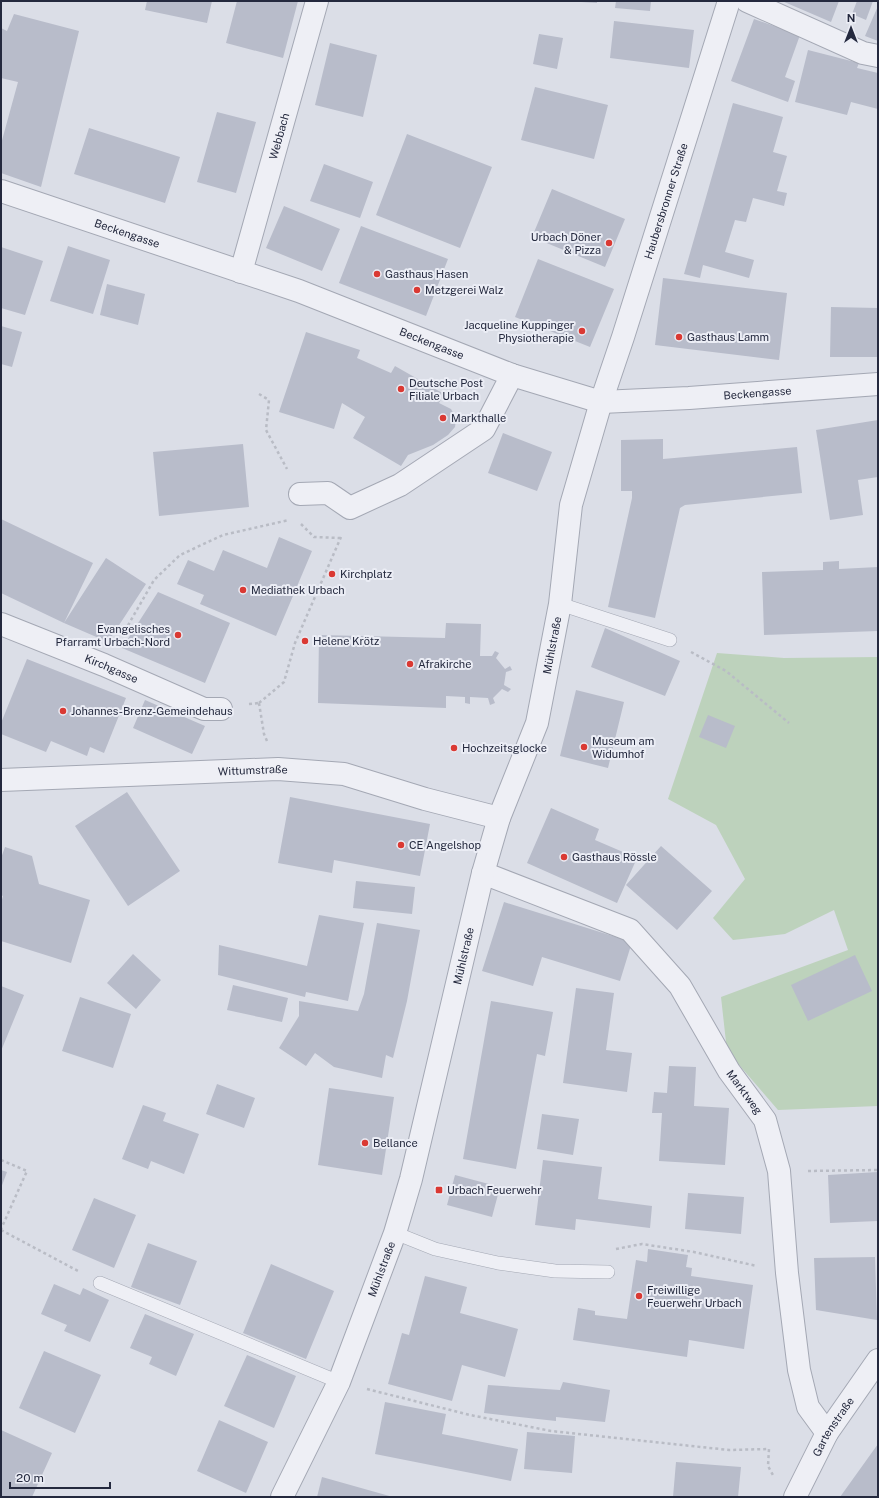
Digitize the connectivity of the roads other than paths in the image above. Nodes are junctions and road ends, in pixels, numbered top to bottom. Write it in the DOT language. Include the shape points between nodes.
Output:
graph roads {
  1 [pos="317,1"];
  2 [pos="729,1"];
  3 [pos="747,1"];
  4 [pos="878,56"];
  5 [pos="1,191"];
  6 [pos="241,272"];
  7 [pos="512,375"];
  8 [pos="878,384"];
  9 [pos="601,402"];
  10 [pos="300,494"];
  11 [pos="560,604"];
  12 [pos="1,624"];
  13 [pos="670,640"];
  14 [pos="221,709"];
  15 [pos="1,780"];
  16 [pos="499,818"];
  17 [pos="483,874"];
  18 [pos="395,1233"];
  19 [pos="608,1272"];
  20 [pos="100,1283"];
  21 [pos="878,1360"];
  22 [pos="339,1382"];
  23 [pos="827,1433"];
  24 [pos="282,1497"];
  25 [pos="795,1497"];
  1 -- 6 [label="street, Webbach"];
  2 -- 9 [label="street, Haubersbronner Straße"];
  3 -- 4 [label="street" via="863,53"];
  5 -- 6 [label="street, Beckengasse"];
  6 -- 7 [label="street, Beckengasse" via="298,291"];
  7 -- 9 [label="street, Beckengasse"];
  7 -- 10 [label="street" via="484,429 400,485 350,508 328,493"];
  8 -- 9 [label="street, Beckengasse"];
  9 -- 11 [label="street, Mühlstraße" via="571,505"];
  11 -- 13 [label="lane"];
  11 -- 16 [label="street, Mühlstraße" via="537,723"];
  12 -- 14 [label="street, Kirchgasse" via="204,709"];
  15 -- 16 [label="street, Wittumstraße" via="278,769 337,773"];
  16 -- 17 [label="street, Mühlstraße"];
  17 -- 18 [label="street, Mühlstraße" via="411,1179"];
  17 -- 23 [label="street, Marktweg" via="630,930 680,986 728,1071 765,1120 779,1171 787,1273 800,1370 808,1407"];
  18 -- 19 [label="lane" via="434,1249 498,1263 555,1271"];
  18 -- 22 [label="street, Mühlstraße"];
  20 -- 22 [label="lane"];
  21 -- 23 [label="street, Gartenstraße"];
  22 -- 24 [label="street, Mühlstraße"];
  23 -- 25 [label="street, Gartenstraße"];
}
